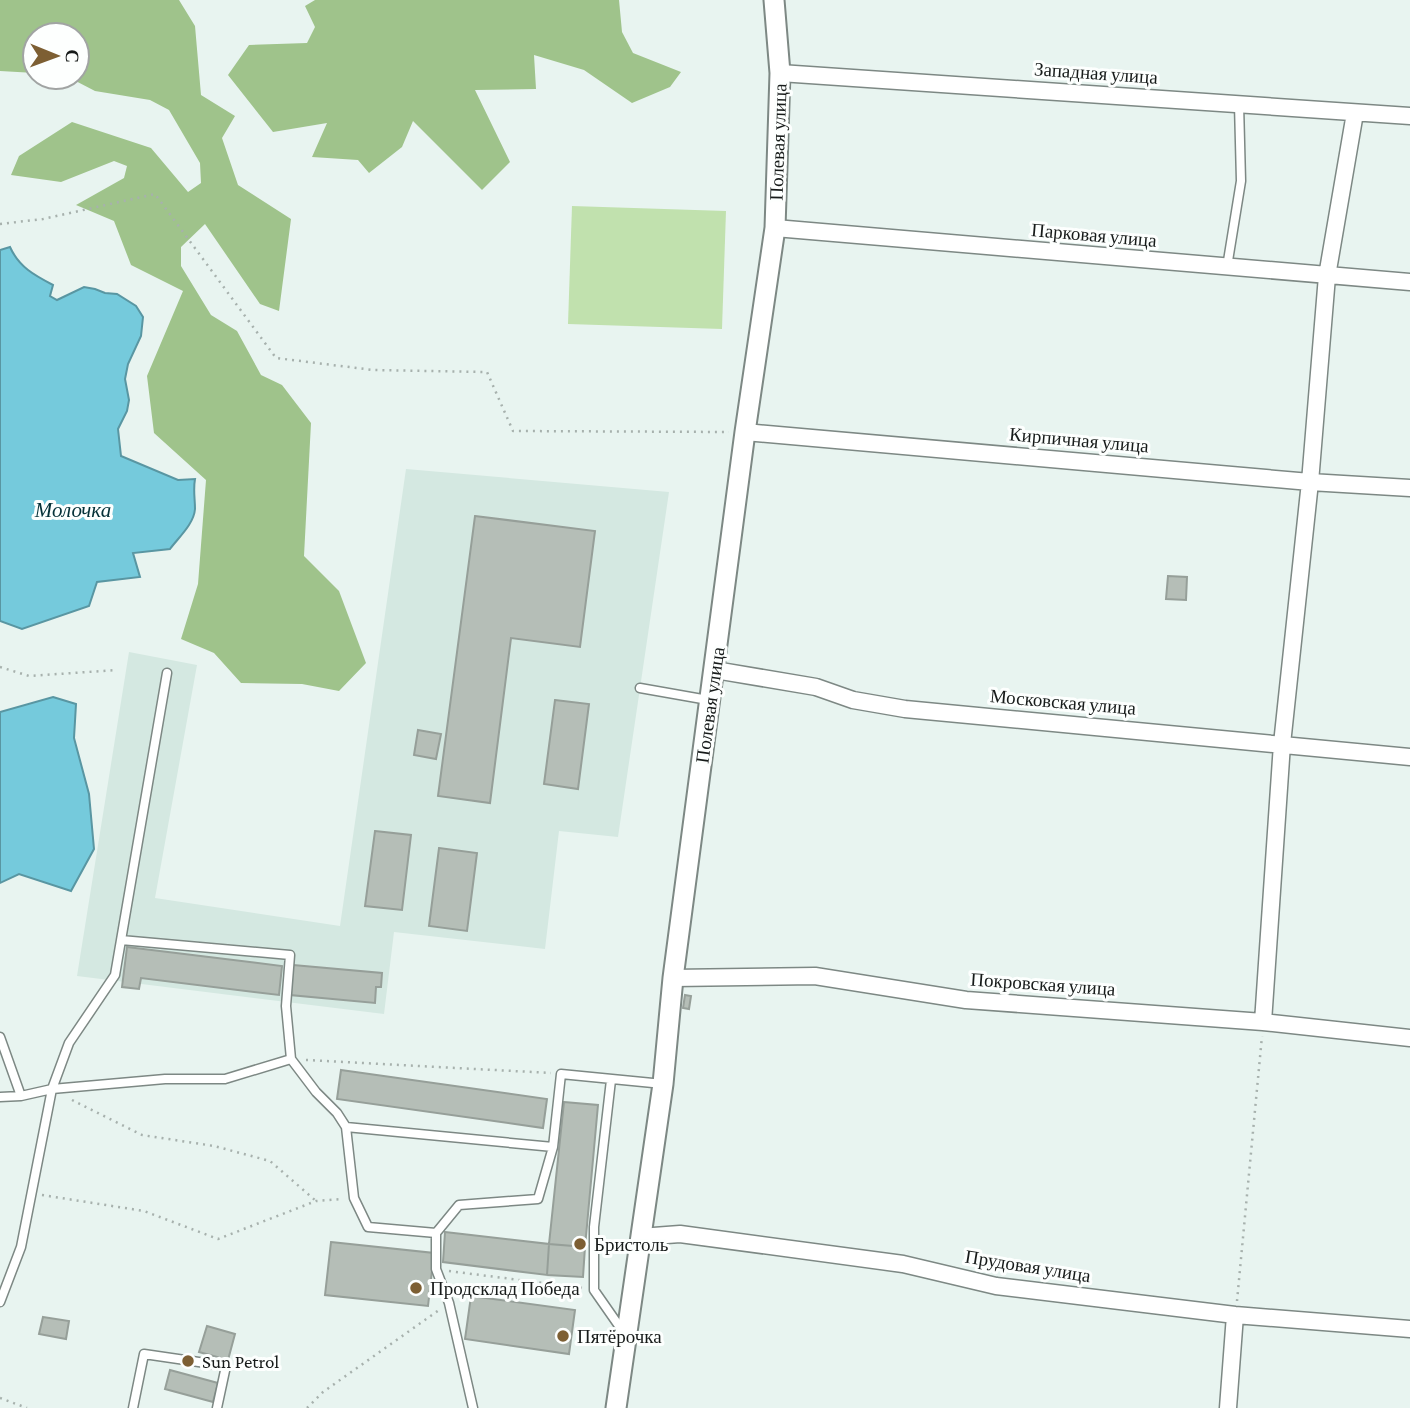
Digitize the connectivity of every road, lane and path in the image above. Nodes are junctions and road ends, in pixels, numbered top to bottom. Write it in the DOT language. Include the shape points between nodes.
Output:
graph roads {
  1 [pos="774,0"];
  2 [pos="780,73"];
  3 [pos="1239,104"];
  4 [pos="1355,113"];
  5 [pos="1410,116"];
  6 [pos="0,224"];
  7 [pos="775,228"];
  8 [pos="1227,267"];
  9 [pos="1328,276"];
  10 [pos="1410,282"];
  11 [pos="745,432"];
  12 [pos="1310,482"];
  13 [pos="1410,488"];
  14 [pos="0,667"];
  15 [pos="117,670"];
  16 [pos="715,670"];
  17 [pos="167,673"];
  18 [pos="640,688"];
  19 [pos="711,700"];
  20 [pos="1282,744"];
  21 [pos="1410,757"];
  22 [pos="121,940"];
  23 [pos="673,978"];
  24 [pos="1263,1022"];
  25 [pos="0,1037"];
  26 [pos="1410,1038"];
  27 [pos="291,1059"];
  28 [pos="561,1074"];
  29 [pos="611,1080"];
  30 [pos="663,1084"];
  31 [pos="52,1089"];
  32 [pos="21,1096"];
  33 [pos="0,1097"];
  34 [pos="345,1127"];
  35 [pos="553,1147"];
  36 [pos="33,1194"];
  37 [pos="354,1198"];
  38 [pos="316,1201"];
  39 [pos="436,1233"];
  40 [pos="640,1237"];
  41 [pos="436,1269"];
  42 [pos="594,1290"];
  43 [pos="0,1302"];
  44 [pos="449,1303"];
  45 [pos="1235,1315"];
  46 [pos="1410,1329"];
  47 [pos="626,1337"];
  48 [pos="0,1398"];
  49 [pos="27,1408"];
  50 [pos="133,1408"];
  51 [pos="217,1408"];
  52 [pos="307,1408"];
  53 [pos="472,1408"];
  54 [pos="617,1408"];
  55 [pos="1228,1408"];
  1 -- 2 [label="street, Полевая улица"];
  2 -- 3 [label="street, Западная улица"];
  2 -- 7 [label="street, Полевая улица"];
  3 -- 4 [label="street, Западная улица"];
  3 -- 8 [label="lane" via="1241,181"];
  4 -- 5 [label="street, Западная улица"];
  4 -- 9 [label="street"];
  6 -- 11 [label="path" via="155,194 276,358 373,370 486,372 513,431"];
  7 -- 8 [label="street, Парковая улица"];
  7 -- 11 [label="street, Полевая улица"];
  8 -- 9 [label="street, Парковая улица"];
  9 -- 10 [label="street, Парковая улица"];
  9 -- 12 [label="street"];
  11 -- 12 [label="street, Кирпичная улица"];
  11 -- 16 [label="street, Полевая улица"];
  12 -- 13 [label="street, Кирпичная улица"];
  12 -- 20 [label="street"];
  14 -- 15 [label="path" via="29,676"];
  16 -- 19 [label="street, Полевая улица"];
  16 -- 20 [label="street, Московская улица" via="816,687 853,700 905,709"];
  17 -- 22 [label="lane"];
  18 -- 19 [label="lane"];
  19 -- 23 [label="street, Полевая улица"];
  20 -- 21 [label="street, Московская улица"];
  20 -- 24 [label="street"];
  22 -- 27 [label="lane" via="290,955 286,1006"];
  22 -- 31 [label="lane" via="115,975 69,1043"];
  23 -- 24 [label="street, Покровская улица" via="815,976 966,1000"];
  23 -- 30 [label="street, Полевая улица"];
  24 -- 26 [label="street, Покровская улица"];
  24 -- 45 [label="path"];
  25 -- 32 [label="lane"];
  27 -- 28 [label="path"];
  27 -- 31 [label="lane" via="226,1079"];
  27 -- 34 [label="lane"];
  28 -- 29 [label="lane"];
  28 -- 35 [label="lane"];
  29 -- 30 [label="lane"];
  29 -- 42 [label="lane" via="594,1227"];
  30 -- 40 [label="street, Полевая улица"];
  31 -- 32 [label="lane"];
  31 -- 36 [label="lane"];
  31 -- 38 [label="path" via="142,1135 214,1146 270,1161"];
  32 -- 33 [label="lane"];
  34 -- 35 [label="lane"];
  34 -- 37 [label="lane"];
  35 -- 39 [label="lane" via="538,1199 459,1205"];
  36 -- 38 [label="path" via="144,1212 218,1239"];
  36 -- 43 [label="lane" via="21,1247"];
  37 -- 38 [label="path"];
  37 -- 39 [label="lane" via="368,1227"];
  39 -- 41 [label="lane"];
  40 -- 45 [label="street, Прудовая улица" via="680,1234 902,1264 996,1286"];
  40 -- 47 [label="street, Полевая улица"];
  41 -- 42 [label="path"];
  41 -- 44 [label="lane"];
  42 -- 47 [label="lane"];
  44 -- 52 [label="path"];
  44 -- 53 [label="lane"];
  45 -- 46 [label="street, Прудовая улица"];
  45 -- 55 [label="street"];
  47 -- 54 [label="street, Полевая улица"];
  48 -- 49 [label="path"];
  50 -- 51 [label="lane" via="144,1354 226,1366"];
}
